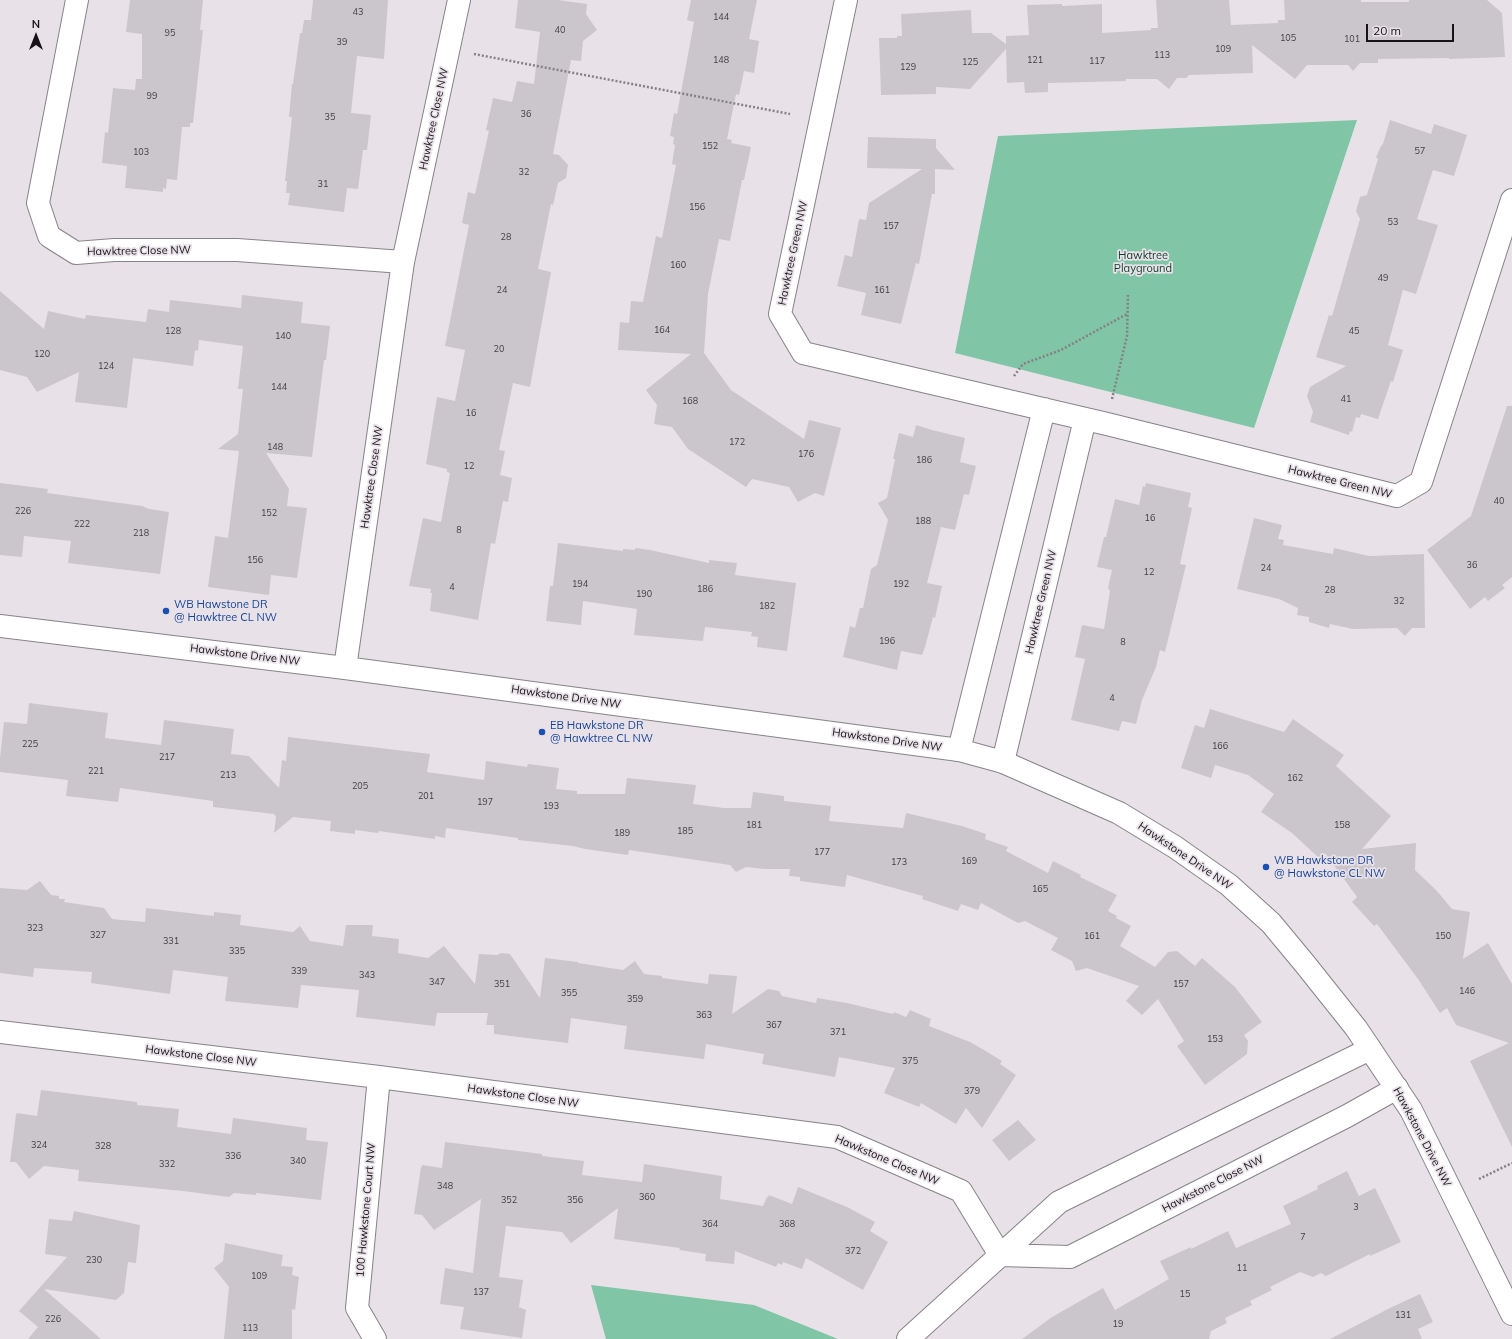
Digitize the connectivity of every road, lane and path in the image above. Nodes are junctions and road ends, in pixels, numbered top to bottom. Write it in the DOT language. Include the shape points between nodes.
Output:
graph roads {
  1 [pos="77,0"];
  2 [pos="460,0"];
  3 [pos="846,0"];
  4 [pos="473,54"];
  5 [pos="790,114"];
  6 [pos="1512,200"];
  7 [pos="403,262"];
  8 [pos="1128,296"];
  9 [pos="1127,314"];
  10 [pos="1013,376"];
  11 [pos="1112,399"];
  12 [pos="1044,409"];
  13 [pos="1085,419"];
  14 [pos="0,626"];
  15 [pos="345,668"];
  16 [pos="959,750"];
  17 [pos="1003,762"];
  18 [pos="0,1032"];
  19 [pos="1370,1049"];
  20 [pos="379,1077"];
  21 [pos="1397,1088"];
  22 [pos="1512,1163"];
  23 [pos="1479,1179"];
  24 [pos="1000,1254"];
  25 [pos="1512,1314"];
  26 [pos="375,1339"];
  27 [pos="908,1339"];
  1 -- 7 [label="street, Hawktree Close NW" via="38,203 48,236 76,253 114,250 236,250"];
  2 -- 7 [label="street, Hawktree Close NW"];
  3 -- 12 [label="street, Hawktree Green NW" via="780,314 803,352"];
  4 -- 5 [label="path"];
  6 -- 13 [label="street, Hawktree Green NW" via="1421,482 1397,496"];
  7 -- 15 [label="street, Hawktree Close NW"];
  8 -- 9 [label="path"];
  9 -- 10 [label="path" via="1061,350 1023,364"];
  9 -- 11 [label="path" via="1127,336"];
  12 -- 13 [label="street, Hawktree Green NW"];
  12 -- 16 [label="street"];
  13 -- 17 [label="street, Hawktree Green NW"];
  14 -- 15 [label="street, Hawkstone Drive NW"];
  15 -- 16 [label="street, Hawkstone Drive NW"];
  16 -- 17 [label="street, Hawkstone Drive NW"];
  17 -- 19 [label="street, Hawkstone Drive NW" via="1119,813 1176,847 1229,885 1276,928"];
  18 -- 20 [label="street, Hawkstone Close NW"];
  19 -- 21 [label="street, Hawkstone Drive NW"];
  19 -- 24 [label="street" via="1059,1202"];
  20 -- 24 [label="street, Hawkstone Close NW" via="836,1137 961,1191"];
  20 -- 26 [label="street, 100 Hawkstone Court NW" via="358,1308"];
  21 -- 24 [label="street, Hawkstone Close NW" via="1070,1257"];
  21 -- 25 [label="street, Hawkstone Drive NW"];
  22 -- 23 [label="path"];
  24 -- 27 [label="street"];
}
